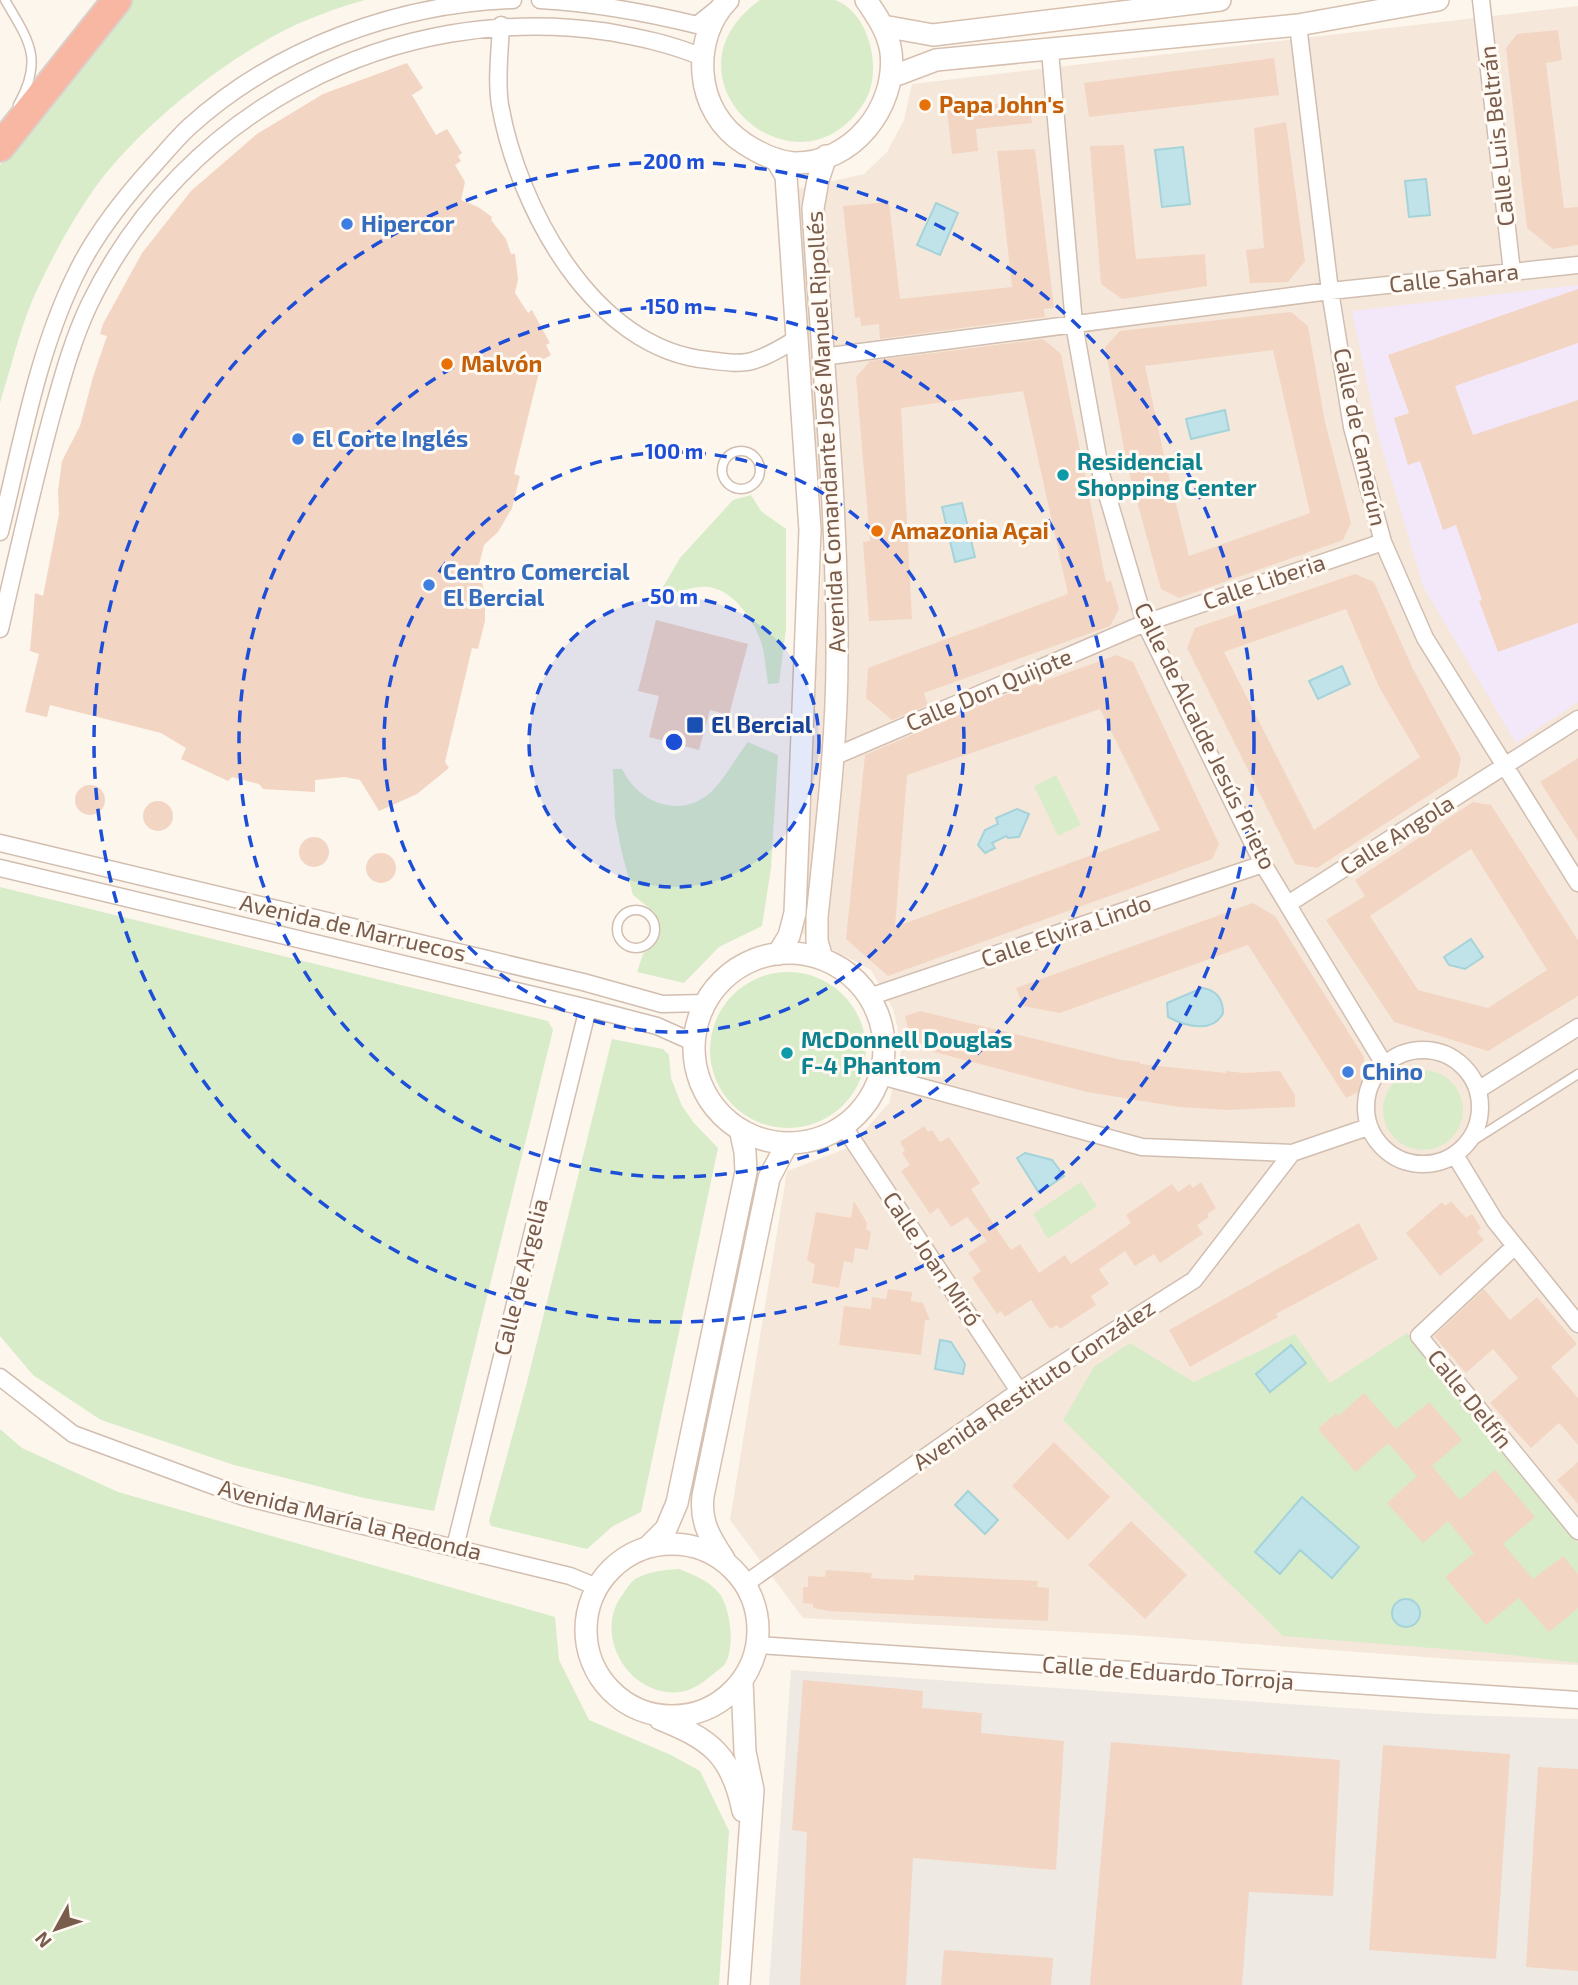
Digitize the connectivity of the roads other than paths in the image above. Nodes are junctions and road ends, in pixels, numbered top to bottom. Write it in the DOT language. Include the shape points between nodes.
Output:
graph roads {
  1 [pos="5,0"];
  2 [pos="117,0"];
  3 [pos="513,0"];
  4 [pos="540,0"];
  5 [pos="866,0"];
  6 [pos="1220,0"];
  7 [pos="1438,0"];
  8 [pos="1481,0"];
  9 [pos="725,3"];
  10 [pos="501,25"];
  11 [pos="1298,25"];
  12 [pos="883,26"];
  13 [pos="1050,51"];
  14 [pos="702,57"];
  15 [pos="891,77"];
  16 [pos="11,116"];
  17 [pos="0,147"];
  18 [pos="826,156"];
  19 [pos="776,159"];
  20 [pos="1578,265"];
  21 [pos="1512,272"];
  22 [pos="1330,291"];
  23 [pos="1074,324"];
  24 [pos="797,338"];
  25 [pos="822,357"];
  26 [pos="732,487"];
  27 [pos="0,532"];
  28 [pos="1383,542"];
  29 [pos="1145,623"];
  30 [pos="0,629"];
  31 [pos="1578,719"];
  32 [pos="833,757"];
  33 [pos="1505,766"];
  34 [pos="0,843"];
  35 [pos="1263,864"];
  36 [pos="0,868"];
  37 [pos="1578,883"];
  38 [pos="1289,904"];
  39 [pos="627,946"];
  40 [pos="778,954"];
  41 [pos="822,959"];
  42 [pos="869,997"];
  43 [pos="706,1003"];
  44 [pos="587,1008"];
  45 [pos="1578,1027"];
  46 [pos="695,1043"];
  47 [pos="1384,1064"];
  48 [pos="1578,1074"];
  49 [pos="881,1076"];
  50 [pos="1478,1090"];
  51 [pos="844,1127"];
  52 [pos="1368,1127"];
  53 [pos="740,1129"];
  54 [pos="788,1144"];
  55 [pos="1468,1144"];
  56 [pos="1292,1153"];
  57 [pos="1455,1156"];
  58 [pos="1515,1246"];
  59 [pos="1578,1324"];
  60 [pos="0,1377"];
  61 [pos="1019,1391"];
  62 [pos="1578,1531"];
  63 [pos="455,1547"];
  64 [pos="648,1547"];
  65 [pos="727,1563"];
  66 [pos="745,1584"];
  67 [pos="597,1587"];
  68 [pos="757,1646"];
  69 [pos="742,1681"];
  70 [pos="1578,1700"];
  71 [pos="642,1711"];
  72 [pos="749,1837"];
  73 [pos="739,1985"];
  1 -- 16 [label="lane" via="32,52 24,93"];
  2 -- 17 [label="highway"];
  3 -- 27 [label="street" via="428,9 366,27 261,74 188,127 127,194 74,276 47,343"];
  4 -- 9 [label="street" via="591,3 697,25"];
  5 -- 12 [label="street"];
  6 -- 12 [label="street" via="933,35"];
  7 -- 11 [label="street"];
  8 -- 21 [label="street, Calle Luis Beltrán"];
  9 -- 14 [label="street" via="708,30"];
  10 -- 14 [label="street" via="572,26 660,41"];
  10 -- 24 [label="street" via="499,102 524,188 547,236 605,310 645,341 699,359 755,360"];
  10 -- 30 [label="street" via="419,38 343,62 293,86 227,131 165,189 108,268 71,346"];
  11 -- 13 [label="street"];
  11 -- 22 [label="street, Calle de Camerún"];
  12 -- 15 [label="street" via="891,51"];
  13 -- 15 [label="street" via="936,60"];
  13 -- 23 [label="street, Calle de Alcalde Jesús Prieto"];
  14 -- 19 [label="street" via="704,86 714,114 733,136"];
  15 -- 18 [label="street" via="882,108 863,135"];
  18 -- 19 [label="street" via="791,163"];
  18 -- 25 [label="street, Avenida Comandante José Manuel Ripollés" via="813,208"];
  19 -- 24 [label="street, Avenida Comandante José Manuel Ripollés" via="786,176"];
  20 -- 21 [label="street, Calle Sahara"];
  21 -- 22 [label="street, Calle Sahara"];
  22 -- 23 [label="street, Calle Sahara"];
  22 -- 28 [label="street, Calle de Camerún" via="1352,427"];
  23 -- 25 [label="street, Calle Sahara"];
  23 -- 29 [label="street, Calle de Alcalde Jesús Prieto" via="1101,474"];
  24 -- 40 [label="street, Avenida Comandante José Manuel Ripollés" via="810,530 795,913"];
  25 -- 32 [label="street, Avenida Comandante José Manuel Ripollés" via="836,550 838,659"];
  26 -- 26 [label="lane" via="745,489 759,477 760,466 751,454 738,451 724,460 722,475"];
  28 -- 29 [label="street, Calle Liberia"];
  28 -- 33 [label="street, Calle de Camerún" via="1425,638"];
  29 -- 32 [label="street, Calle Don Quijote"];
  29 -- 35 [label="street, Calle de Alcalde Jesús Prieto"];
  31 -- 33 [label="street, Calle Angola"];
  32 -- 41 [label="street, Avenida Comandante José Manuel Ripollés" via="817,917"];
  33 -- 37 [label="street, Calle de Camerún"];
  33 -- 38 [label="street, Calle Angola"];
  34 -- 43 [label="street, Avenida de Marruecos" via="662,1003"];
  35 -- 38 [label="street, Calle de Alcalde Jesús Prieto"];
  35 -- 42 [label="street, Calle Elvira Lindo"];
  36 -- 44 [label="street, Avenida de Marruecos"];
  38 -- 47 [label="street, Calle de Alcalde Jesús Prieto"];
  39 -- 39 [label="lane" via="641,948 651,942 655,925 647,913 634,910 620,919 618,935"];
  40 -- 41 [label="street"];
  40 -- 43 [label="street" via="737,969"];
  41 -- 42 [label="street" via="849,975"];
  42 -- 49 [label="street" via="883,1035"];
  43 -- 46 [label="street"];
  44 -- 46 [label="street, Avenida de Marruecos" via="657,1026"];
  44 -- 63 [label="street, Calle de Argelia"];
  45 -- 50 [label="street"];
  46 -- 53 [label="street" via="705,1092 720,1113"];
  47 -- 50 [label="street" via="1415,1050 1435,1051 1455,1059"];
  47 -- 52 [label="street" via="1371,1081 1365,1107"];
  48 -- 55 [label="lane"];
  49 -- 51 [label="street" via="867,1104"];
  49 -- 56 [label="street" via="1142,1147"];
  50 -- 55 [label="street" via="1477,1126"];
  51 -- 54 [label="street" via="817,1140"];
  51 -- 61 [label="street, Calle Joan Miró"];
  52 -- 56 [label="street"];
  52 -- 57 [label="street" via="1380,1147 1399,1160 1419,1165"];
  53 -- 54 [label="street" via="763,1140"];
  53 -- 64 [label="street" via="746,1172 677,1503 666,1529"];
  54 -- 65 [label="street" via="769,1178 703,1496 701,1510 708,1535"];
  55 -- 57 [label="street"];
  56 -- 61 [label="street, Avenida Restituto González" via="1194,1279"];
  57 -- 58 [label="street"];
  58 -- 59 [label="street"];
  58 -- 62 [label="street, Calle Delfín" via="1419,1336"];
  60 -- 63 [label="street, Avenida María la Redonda" via="73,1434 244,1497"];
  61 -- 66 [label="street, Avenida Restituto González"];
  63 -- 67 [label="street, Avenida María la Redonda"];
  64 -- 65 [label="street" via="687,1545"];
  64 -- 67 [label="street" via="621,1560"];
  65 -- 66 [label="street"];
  66 -- 68 [label="street" via="756,1609"];
  67 -- 71 [label="street" via="586,1622 589,1653 602,1681"];
  68 -- 69 [label="street"];
  68 -- 70 [label="street, Calle de Eduardo Torroja"];
  69 -- 71 [label="street" via="723,1700 697,1713 669,1717"];
  69 -- 72 [label="street" via="752,1790"];
  71 -- 72 [label="street" via="694,1732 721,1756 736,1784"];
  72 -- 73 [label="street"];
}
